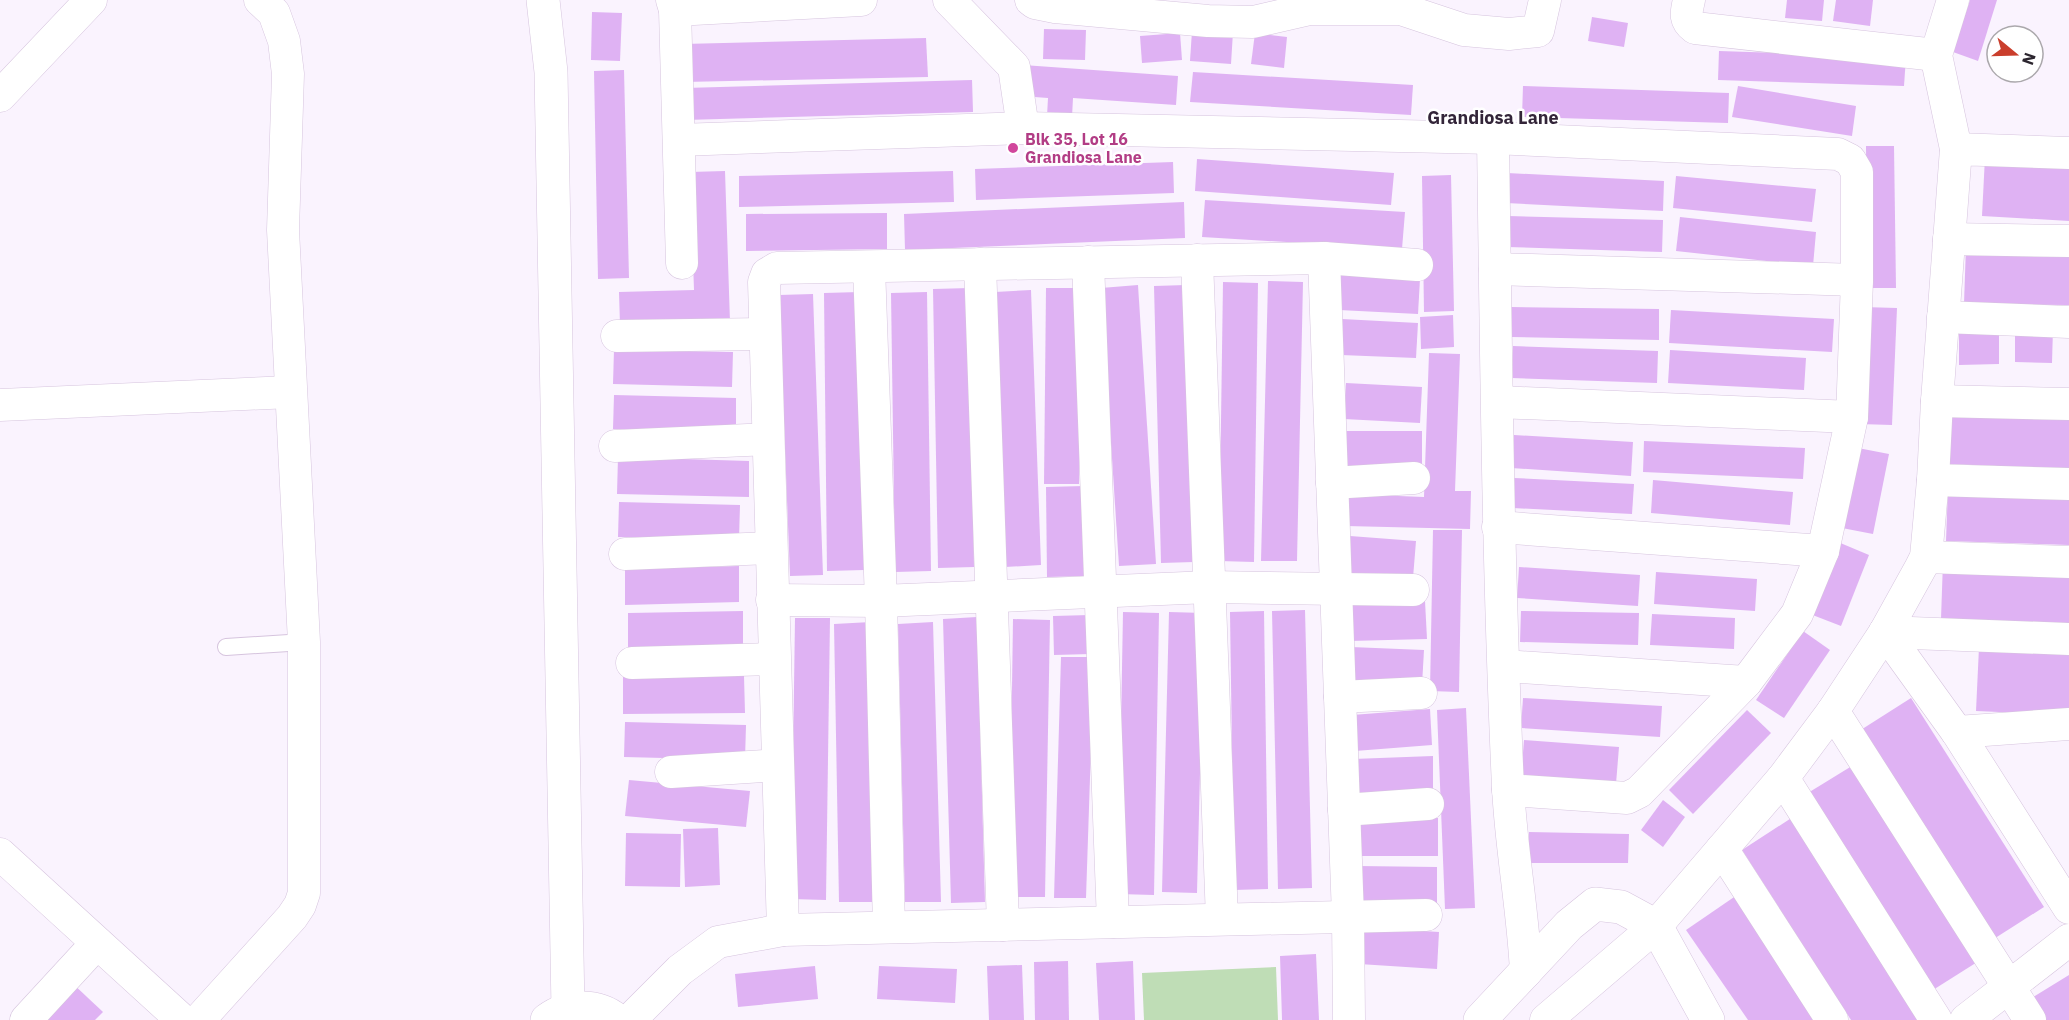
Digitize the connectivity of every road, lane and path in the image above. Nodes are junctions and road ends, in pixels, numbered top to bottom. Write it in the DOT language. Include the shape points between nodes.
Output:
graph roads {
  1 [pos="91,0"];
  2 [pos="260,0"];
  3 [pos="543,0"];
  4 [pos="861,0"];
  5 [pos="949,0"];
  6 [pos="1031,0"];
  7 [pos="1545,0"];
  8 [pos="1689,0"];
  9 [pos="1953,0"];
  10 [pos="1311,4"];
  11 [pos="674,5"];
  12 [pos="1403,5"];
  13 [pos="1209,7"];
  14 [pos="1936,55"];
  15 [pos="0,96"];
  16 [pos="1023,128"];
  17 [pos="1493,138"];
  18 [pos="679,140"];
  19 [pos="1956,149"];
  20 [pos="2069,153"];
  21 [pos="1949,239"];
  22 [pos="2069,241"];
  23 [pos="1324,258"];
  24 [pos="1197,260"];
  25 [pos="1088,262"];
  26 [pos="682,263"];
  27 [pos="980,264"];
  28 [pos="1417,265"];
  29 [pos="869,267"];
  30 [pos="1495,269"];
  31 [pos="1857,280"];
  32 [pos="1943,317"];
  33 [pos="2069,322"];
  34 [pos="765,334"];
  35 [pos="617,336"];
  36 [pos="290,392"];
  37 [pos="1937,400"];
  38 [pos="1498,402"];
  39 [pos="2069,404"];
  40 [pos="0,405"];
  41 [pos="1852,417"];
  42 [pos="768,439"];
  43 [pos="615,446"];
  44 [pos="1414,478"];
  45 [pos="1934,480"];
  46 [pos="1332,483"];
  47 [pos="2069,484"];
  48 [pos="1498,527"];
  49 [pos="771,548"];
  50 [pos="1823,551"];
  51 [pos="625,554"];
  52 [pos="1926,557"];
  53 [pos="2069,562"];
  54 [pos="1209,587"];
  55 [pos="1336,589"];
  56 [pos="1413,590"];
  57 [pos="1100,592"];
  58 [pos="990,595"];
  59 [pos="772,600"];
  60 [pos="881,601"];
  61 [pos="1885,632"];
  62 [pos="2069,639"];
  63 [pos="304,642"];
  64 [pos="226,647"];
  65 [pos="774,659"];
  66 [pos="632,663"];
  67 [pos="1504,666"];
  68 [pos="1746,682"];
  69 [pos="1420,693"];
  70 [pos="1340,697"];
  71 [pos="1833,711"];
  72 [pos="2069,724"];
  73 [pos="1958,732"];
  74 [pos="778,765"];
  75 [pos="671,772"];
  76 [pos="1783,778"];
  77 [pos="1508,790"];
  78 [pos="1428,804"];
  79 [pos="1344,810"];
  80 [pos="1722,849"];
  81 [pos="2,861"];
  82 [pos="2069,908"];
  83 [pos="1426,915"];
  84 [pos="1348,916"];
  85 [pos="1222,919"];
  86 [pos="1113,922"];
  87 [pos="1003,925"];
  88 [pos="1656,926"];
  89 [pos="889,927"];
  90 [pos="783,930"];
  91 [pos="2069,940"];
  92 [pos="98,943"];
  93 [pos="1526,972"];
  94 [pos="2009,987"];
  95 [pos="557,1014"];
  96 [pos="26,1020"];
  97 [pos="182,1020"];
  98 [pos="199,1020"];
  99 [pos="617,1020"];
  100 [pos="630,1020"];
  101 [pos="1349,1020"];
  102 [pos="1480,1020"];
  103 [pos="1546,1020"];
  104 [pos="1708,1020"];
  105 [pos="1832,1020"];
  106 [pos="1936,1020"];
  107 [pos="1966,1020"];
  108 [pos="2030,1020"];
  1 -- 15 [label="street"];
  2 -- 36 [label="street" via="274,14 284,41 288,74 283,230"];
  3 -- 95 [label="street" via="551,84"];
  4 -- 11 [label="street"];
  5 -- 16 [label="street" via="1014,67"];
  6 -- 13 [label="street" via="1055,7"];
  7 -- 12 [label="street" via="1538,31 1509,34 1464,30"];
  8 -- 14 [label="street" via="1686,15 1695,28"];
  9 -- 14 [label="street"];
  10 -- 12 [label="street"];
  10 -- 13 [label="street" via="1253,22"];
  11 -- 18 [label="street"];
  14 -- 19 [label="street"];
  16 -- 17 [label="street"];
  16 -- 18 [label="street"];
  17 -- 30 [label="street"];
  17 -- 31 [label="street" via="1838,154 1850,160 1857,172"];
  18 -- 26 [label="street"];
  19 -- 20 [label="street"];
  19 -- 21 [label="street"];
  21 -- 22 [label="street"];
  21 -- 32 [label="street"];
  23 -- 24 [label="street"];
  23 -- 28 [label="street"];
  23 -- 46 [label="street"];
  24 -- 25 [label="street"];
  24 -- 54 [label="street"];
  25 -- 27 [label="street"];
  25 -- 57 [label="street"];
  27 -- 29 [label="street"];
  27 -- 58 [label="street"];
  29 -- 34 [label="street" via="777,268 767,274"];
  29 -- 60 [label="street"];
  30 -- 31 [label="street"];
  30 -- 38 [label="street"];
  31 -- 41 [label="street"];
  32 -- 33 [label="street"];
  32 -- 37 [label="street"];
  34 -- 35 [label="street"];
  34 -- 42 [label="street"];
  36 -- 40 [label="street"];
  36 -- 63 [label="street"];
  37 -- 39 [label="street"];
  37 -- 45 [label="street"];
  38 -- 41 [label="street"];
  38 -- 48 [label="street"];
  41 -- 50 [label="street"];
  42 -- 43 [label="street"];
  42 -- 49 [label="street"];
  44 -- 46 [label="street"];
  45 -- 47 [label="street"];
  45 -- 52 [label="street"];
  46 -- 55 [label="street"];
  48 -- 50 [label="street"];
  48 -- 67 [label="street"];
  49 -- 51 [label="street"];
  49 -- 59 [label="street"];
  50 -- 68 [label="street" via="1797,614"];
  52 -- 53 [label="street"];
  52 -- 61 [label="street"];
  54 -- 55 [label="street"];
  54 -- 57 [label="street"];
  54 -- 85 [label="street"];
  55 -- 56 [label="street"];
  55 -- 70 [label="street"];
  57 -- 58 [label="street"];
  57 -- 86 [label="street"];
  58 -- 60 [label="street"];
  58 -- 87 [label="street"];
  59 -- 60 [label="street"];
  59 -- 65 [label="street"];
  60 -- 89 [label="street"];
  61 -- 62 [label="street"];
  61 -- 71 [label="street"];
  61 -- 73 [label="street"];
  63 -- 64 [label="lane"];
  63 -- 98 [label="street" via="304,893 292,917"];
  65 -- 66 [label="street"];
  65 -- 74 [label="street"];
  67 -- 68 [label="street"];
  67 -- 77 [label="street"];
  68 -- 77 [label="street" via="1639,792 1627,798"];
  69 -- 70 [label="street"];
  70 -- 79 [label="street"];
  71 -- 76 [label="street"];
  71 -- 94 [label="street"];
  72 -- 73 [label="street"];
  73 -- 82 [label="street"];
  74 -- 75 [label="street"];
  74 -- 90 [label="street"];
  76 -- 80 [label="street"];
  76 -- 106 [label="street"];
  77 -- 93 [label="street"];
  78 -- 79 [label="street"];
  79 -- 84 [label="street"];
  80 -- 88 [label="street"];
  80 -- 105 [label="street"];
  81 -- 92 [label="street"];
  83 -- 84 [label="street"];
  84 -- 85 [label="street"];
  84 -- 101 [label="street"];
  85 -- 86 [label="street"];
  86 -- 87 [label="street"];
  87 -- 89 [label="street"];
  88 -- 93 [label="street" via="1621,907 1595,904 1569,925"];
  88 -- 103 [label="street"];
  88 -- 104 [label="street"];
  89 -- 90 [label="street"];
  90 -- 100 [label="street" via="718,942 680,970"];
  91 -- 94 [label="street"];
  92 -- 96 [label="street"];
  92 -- 97 [label="street"];
  93 -- 102 [label="street"];
  94 -- 107 [label="street"];
  94 -- 108 [label="street"];
  95 -- 99 [label="street" via="583,1008 598,1010"];
}
